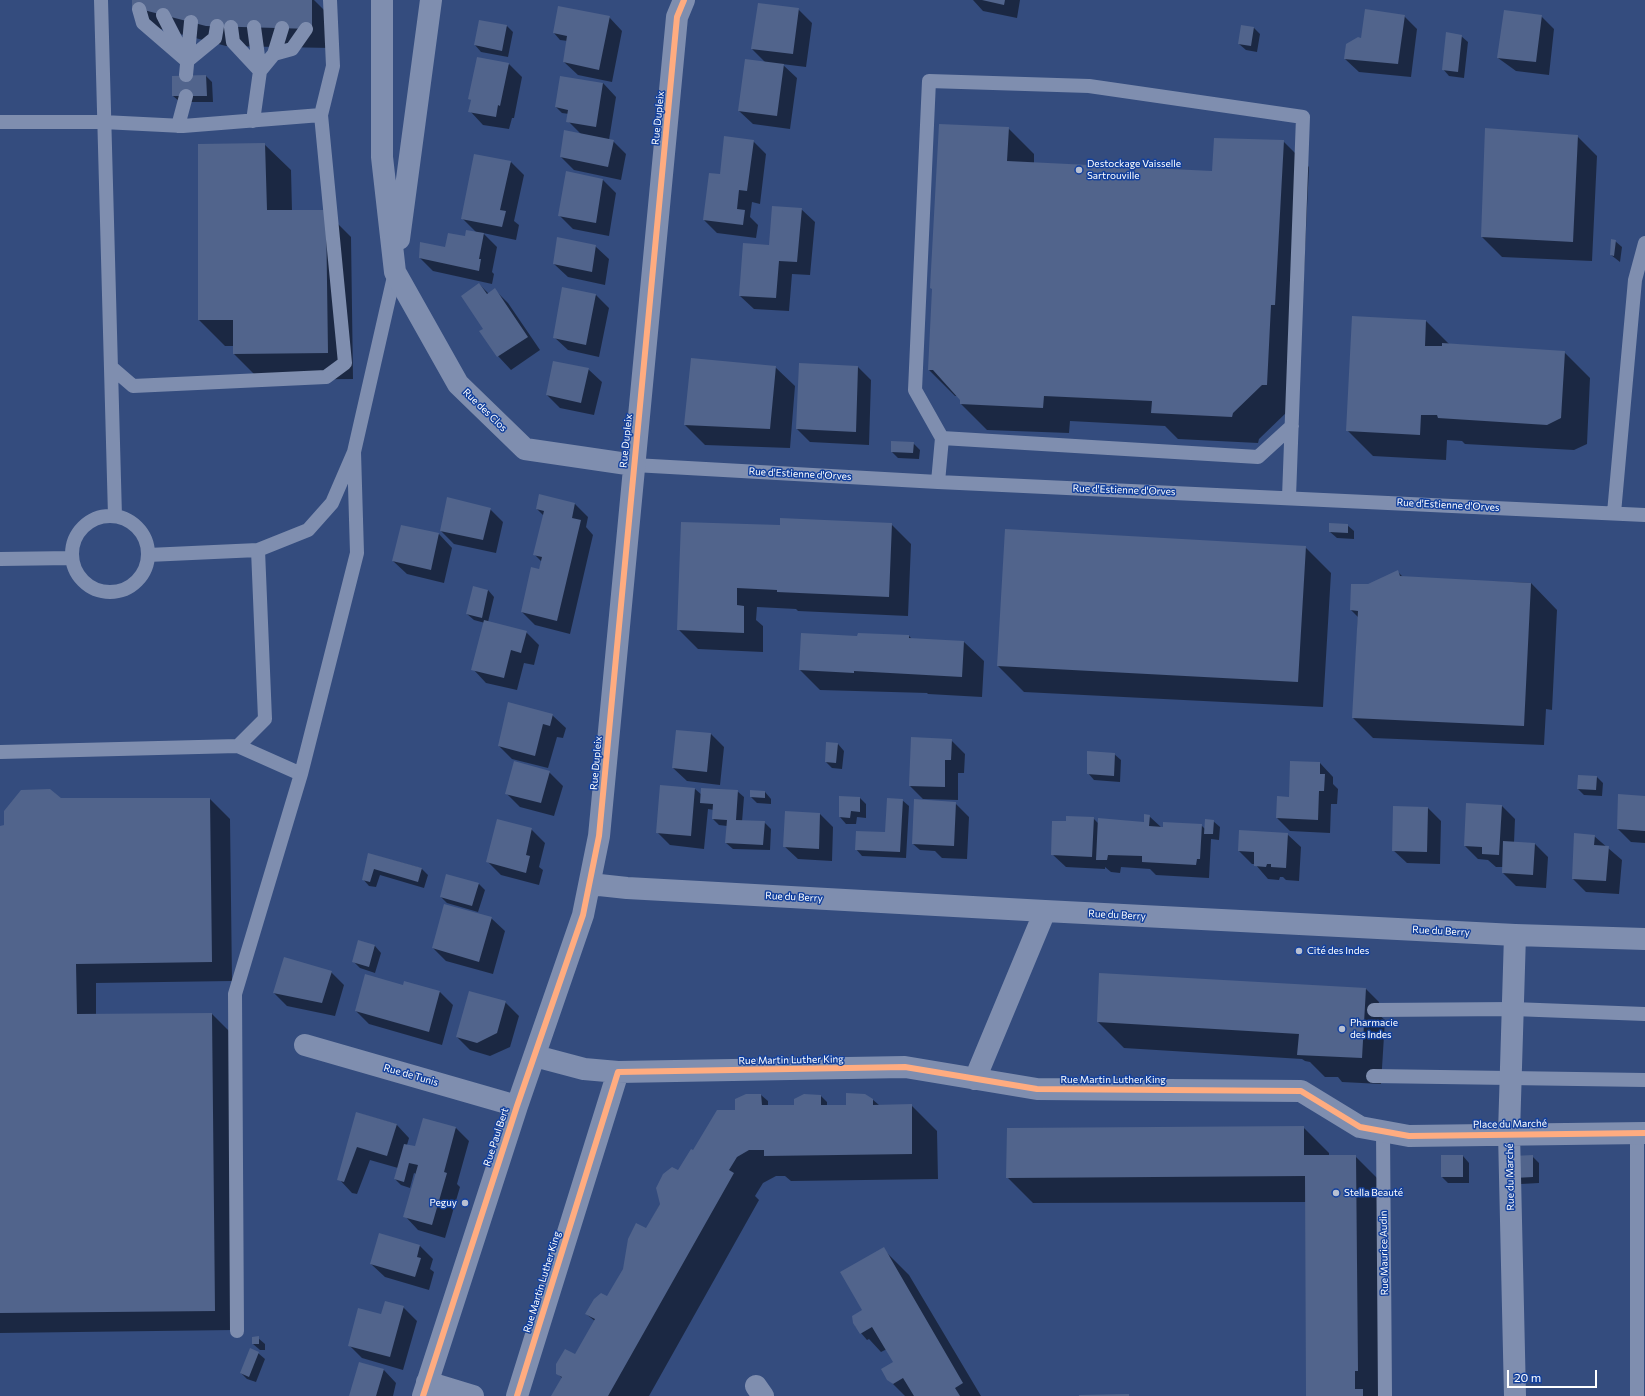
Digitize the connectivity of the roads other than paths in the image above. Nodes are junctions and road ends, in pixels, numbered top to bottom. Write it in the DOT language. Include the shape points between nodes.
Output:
graph roads {
  1 [pos="101,0"];
  2 [pos="110,0"];
  3 [pos="330,0"];
  4 [pos="382,0"];
  5 [pos="431,0"];
  6 [pos="684,0"];
  7 [pos="139,9"];
  8 [pos="163,15"];
  9 [pos="191,22"];
  10 [pos="217,26"];
  11 [pos="231,27"];
  12 [pos="254,27"];
  13 [pos="282,28"];
  14 [pos="306,29"];
  15 [pos="101,35"];
  16 [pos="274,54"];
  17 [pos="186,68"];
  18 [pos="260,70"];
  19 [pos="186,96"];
  20 [pos="321,115"];
  21 [pos="253,121"];
  22 [pos="0,122"];
  23 [pos="103,122"];
  24 [pos="178,126"];
  25 [pos="1645,243"];
  26 [pos="394,272"];
  27 [pos="111,367"];
  28 [pos="1292,426"];
  29 [pos="942,438"];
  30 [pos="354,452"];
  31 [pos="634,465"];
  32 [pos="938,482"];
  33 [pos="1289,497"];
  34 [pos="1614,513"];
  35 [pos="1645,515"];
  36 [pos="115,516"];
  37 [pos="258,550"];
  38 [pos="148,556"];
  39 [pos="72,558"];
  40 [pos="0,559"];
  41 [pos="238,746"];
  42 [pos="0,752"];
  43 [pos="301,774"];
  44 [pos="590,884"];
  45 [pos="1045,911"];
  46 [pos="1515,935"];
  47 [pos="1645,939"];
  48 [pos="1513,1009"];
  49 [pos="1374,1010"];
  50 [pos="1645,1014"];
  51 [pos="305,1045"];
  52 [pos="535,1056"];
  53 [pos="618,1072"];
  54 [pos="1373,1076"];
  55 [pos="1511,1078"];
  56 [pos="975,1079"];
  57 [pos="1645,1080"];
  58 [pos="517,1106"];
  59 [pos="1383,1131"];
  60 [pos="1509,1133"];
  61 [pos="1641,1133"];
  62 [pos="237,1331"];
  63 [pos="425,1389"];
  64 [pos="473,1396"];
  65 [pos="517,1396"];
  66 [pos="1385,1396"];
  67 [pos="1515,1396"];
  68 [pos="1637,1396"];
  1 -- 15 [label="lane"];
  2 -- 15 [label="lane"];
  3 -- 20 [label="lane" via="332,66"];
  4 -- 26 [label="street" via="382,157"];
  5 -- 26 [label="street"];
  6 -- 31 [label="street, Rue Dupleix" via="677,17"];
  7 -- 17 [label="lane" via="143,23"];
  8 -- 17 [label="lane"];
  9 -- 17 [label="lane"];
  10 -- 17 [label="lane" via="215,38"];
  11 -- 18 [label="lane" via="232,42"];
  12 -- 18 [label="lane"];
  13 -- 16 [label="lane"];
  14 -- 16 [label="lane" via="292,50"];
  15 -- 23 [label="lane"];
  16 -- 18 [label="lane"];
  18 -- 21 [label="lane"];
  19 -- 24 [label="lane"];
  20 -- 21 [label="lane"];
  20 -- 27 [label="lane" via="345,363 326,377 133,386"];
  21 -- 24 [label="lane"];
  22 -- 23 [label="lane"];
  23 -- 24 [label="lane"];
  23 -- 27 [label="lane"];
  25 -- 34 [label="lane" via="1635,280"];
  26 -- 30 [label="lane"];
  26 -- 31 [label="street, Rue des Clos" via="458,384 525,449"];
  27 -- 36 [label="lane"];
  28 -- 29 [label="lane" via="1258,457"];
  28 -- 29 [label="lane" via="1303,117 1088,86 929,81 915,390"];
  28 -- 33 [label="lane"];
  29 -- 32 [label="lane"];
  30 -- 37 [label="lane" via="332,503 308,530"];
  30 -- 43 [label="lane" via="357,553"];
  31 -- 32 [label="lane, Rue d'Estienne d'Orves"];
  31 -- 44 [label="street, Rue Dupleix" via="599,836"];
  32 -- 33 [label="lane, Rue d'Estienne d'Orves"];
  33 -- 34 [label="lane, Rue d'Estienne d'Orves"];
  34 -- 35 [label="lane, Rue d'Estienne d'Orves"];
  36 -- 38 [label="lane" via="131,521 140,530 147,542"];
  36 -- 39 [label="lane" via="102,516 84,526 76,536"];
  37 -- 38 [label="lane"];
  37 -- 41 [label="lane" via="265,719"];
  38 -- 39 [label="lane" via="143,572 135,582 118,591 95,588 84,582"];
  39 -- 40 [label="lane"];
  41 -- 42 [label="lane"];
  41 -- 43 [label="lane"];
  43 -- 62 [label="lane" via="235,994"];
  44 -- 45 [label="street, Rue du Berry"];
  44 -- 52 [label="street, Rue Paul Bert" via="583,915"];
  45 -- 46 [label="street, Rue du Berry"];
  45 -- 56 [label="street"];
  46 -- 47 [label="street, Rue du Berry"];
  46 -- 48 [label="street, Rue du Marché"];
  48 -- 49 [label="lane"];
  48 -- 50 [label="lane"];
  48 -- 55 [label="street, Rue du Marché"];
  51 -- 58 [label="street, Rue de Tunis"];
  52 -- 53 [label="street, Rue Martin Luther King" via="584,1070"];
  52 -- 58 [label="street, Rue Paul Bert"];
  53 -- 56 [label="street, Rue Martin Luther King" via="905,1068"];
  53 -- 65 [label="street, Rue Martin Luther King"];
  54 -- 55 [label="lane"];
  55 -- 57 [label="lane"];
  55 -- 60 [label="street, Rue du Marché"];
  56 -- 59 [label="street, Rue Martin Luther King" via="1037,1089 1301,1091 1360,1127"];
  58 -- 63 [label="street, Rue Paul Bert"];
  59 -- 60 [label="street, Place du Marché" via="1409,1136"];
  59 -- 66 [label="lane, Rue Maurice Audin"];
  60 -- 61 [label="street, Place du Marché"];
  60 -- 67 [label="street, Rue du Marché"];
  61 -- 68 [label="lane"];
  63 -- 64 [label="street"];
}
